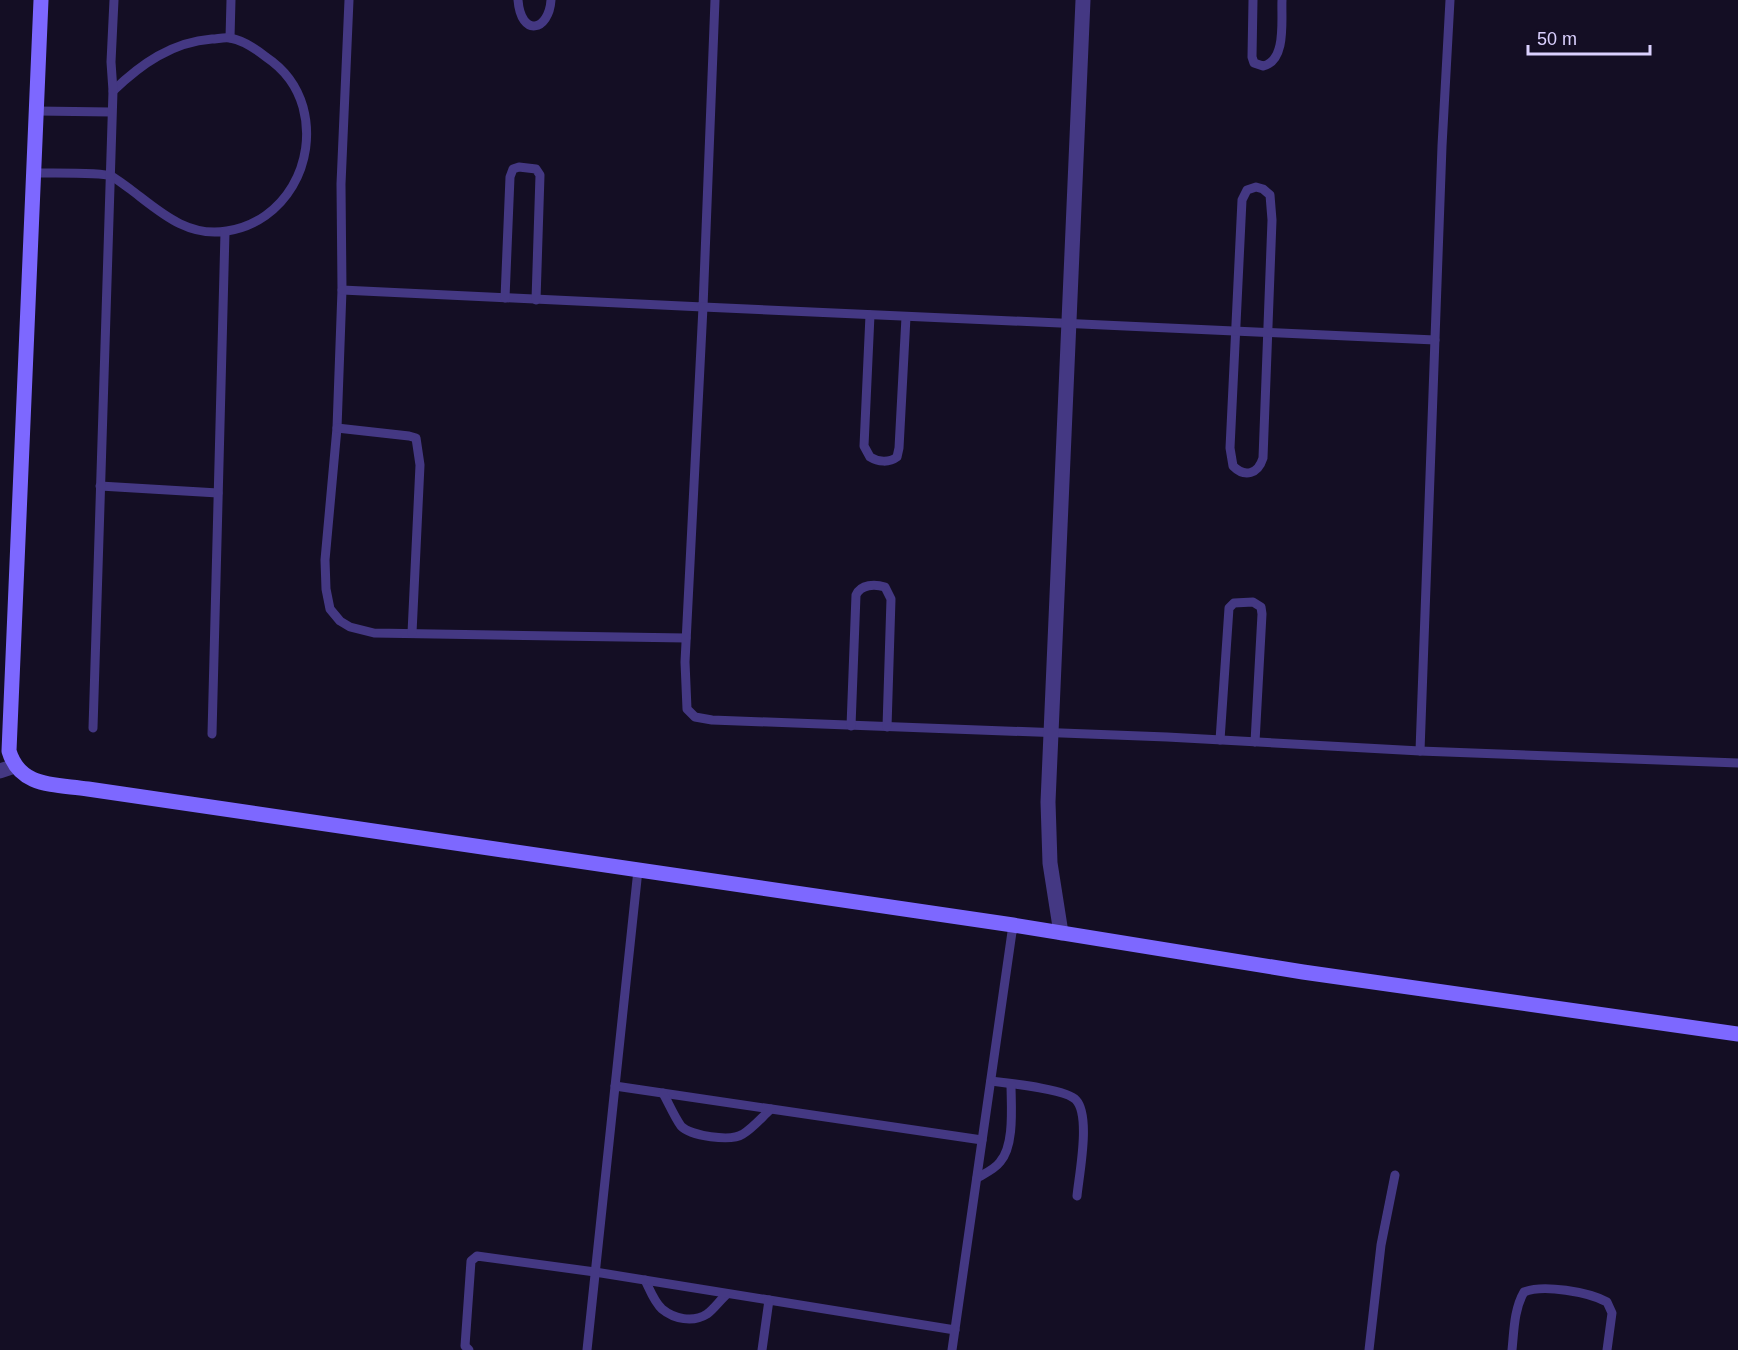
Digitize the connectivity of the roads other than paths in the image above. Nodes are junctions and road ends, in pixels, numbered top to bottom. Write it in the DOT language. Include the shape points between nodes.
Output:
graph roads {
  1 [pos="40,0"];
  2 [pos="114,0"];
  3 [pos="231,0"];
  4 [pos="349,0"];
  5 [pos="518,0"];
  6 [pos="551,0"];
  7 [pos="715,0"];
  8 [pos="1083,0"];
  9 [pos="1253,0"];
  10 [pos="1282,0"];
  11 [pos="1450,0"];
  12 [pos="230,38"];
  13 [pos="113,91"];
  14 [pos="37,111"];
  15 [pos="111,112"];
  16 [pos="34,173"];
  17 [pos="110,176"];
  18 [pos="225,232"];
  19 [pos="342,290"];
  20 [pos="505,298"];
  21 [pos="536,300"];
  22 [pos="703,307"];
  23 [pos="870,315"];
  24 [pos="906,316"];
  25 [pos="1069,323"];
  26 [pos="1237,332"];
  27 [pos="1268,333"];
  28 [pos="1435,340"];
  29 [pos="338,428"];
  30 [pos="100,486"];
  31 [pos="218,493"];
  32 [pos="412,633"];
  33 [pos="686,638"];
  34 [pos="851,726"];
  35 [pos="887,727"];
  36 [pos="93,728"];
  37 [pos="1050,733"];
  38 [pos="212,734"];
  39 [pos="1220,740"];
  40 [pos="1255,742"];
  41 [pos="1420,751"];
  42 [pos="1738,763"];
  43 [pos="7,769"];
  44 [pos="638,870"];
  45 [pos="1013,925"];
  46 [pos="1061,933"];
  47 [pos="1738,1034"];
  48 [pos="991,1081"];
  49 [pos="1011,1084"];
  50 [pos="615,1086"];
  51 [pos="663,1093"];
  52 [pos="771,1109"];
  53 [pos="982,1140"];
  54 [pos="1395,1175"];
  55 [pos="977,1178"];
  56 [pos="1077,1196"];
  57 [pos="595,1272"];
  58 [pos="645,1281"];
  59 [pos="727,1294"];
  60 [pos="770,1300"];
  61 [pos="955,1330"];
  62 [pos="470,1350"];
  63 [pos="587,1350"];
  64 [pos="762,1350"];
  65 [pos="952,1350"];
  66 [pos="1369,1350"];
  67 [pos="1512,1350"];
  68 [pos="1607,1350"];
  1 -- 14 [label="street"];
  2 -- 13 [label="lane"];
  3 -- 12 [label="lane"];
  4 -- 19 [label="lane" via="341,184"];
  5 -- 6 [label="lane" via="520,16 531,25 546,18"];
  7 -- 22 [label="lane"];
  8 -- 25 [label="street"];
  9 -- 10 [label="lane" via="1252,57 1254,63 1263,66 1273,62 1280,45"];
  11 -- 28 [label="lane"];
  12 -- 13 [label="lane" via="173,48 152,59"];
  12 -- 18 [label="lane" via="256,49 286,73 303,105 306,137 300,173 281,203 256,221"];
  13 -- 15 [label="lane"];
  14 -- 15 [label="lane"];
  14 -- 16 [label="street"];
  15 -- 17 [label="lane"];
  16 -- 17 [label="lane"];
  16 -- 43 [label="street"];
  17 -- 18 [label="lane" via="163,216 183,226"];
  17 -- 30 [label="lane"];
  18 -- 31 [label="lane"];
  19 -- 20 [label="lane"];
  19 -- 29 [label="lane"];
  20 -- 21 [label="lane"];
  20 -- 21 [label="lane" via="510,177 513,169 519,167 536,169 540,175"];
  21 -- 22 [label="lane"];
  22 -- 23 [label="lane"];
  22 -- 33 [label="lane"];
  23 -- 24 [label="lane"];
  23 -- 24 [label="lane" via="864,446 870,457 882,461 897,457 899,448"];
  24 -- 25 [label="lane"];
  25 -- 26 [label="lane"];
  25 -- 37 [label="street"];
  26 -- 27 [label="lane"];
  26 -- 27 [label="lane" via="1231,459 1238,471 1249,474 1259,468 1263,458"];
  26 -- 27 [label="lane" via="1242,200 1247,190 1256,187 1267,191 1272,205"];
  27 -- 28 [label="lane"];
  28 -- 41 [label="lane"];
  29 -- 32 [label="lane" via="325,560 327,602 334,616 350,627 374,633"];
  29 -- 32 [label="lane" via="416,438 420,465"];
  30 -- 31 [label="lane"];
  30 -- 36 [label="lane"];
  31 -- 38 [label="lane"];
  32 -- 33 [label="lane"];
  33 -- 34 [label="lane" via="685,701 695,717"];
  34 -- 35 [label="lane"];
  34 -- 35 [label="lane" via="856,595 861,588 875,585 885,587 891,599"];
  35 -- 37 [label="lane"];
  37 -- 39 [label="lane"];
  37 -- 46 [label="street" via="1048,837"];
  39 -- 40 [label="lane"];
  39 -- 40 [label="lane" via="1229,608 1234,603 1253,602 1261,607 1262,614"];
  40 -- 41 [label="lane"];
  41 -- 42 [label="lane"];
  43 -- 44 [label="street" via="36,781"];
  44 -- 45 [label="street"];
  44 -- 50 [label="lane"];
  45 -- 46 [label="street"];
  45 -- 48 [label="lane"];
  46 -- 47 [label="street"];
  48 -- 49 [label="lane"];
  48 -- 53 [label="lane"];
  49 -- 55 [label="lane" via="1012,1123 1006,1152 1000,1163"];
  49 -- 56 [label="lane" via="1076,1099 1084,1122"];
  50 -- 51 [label="lane"];
  50 -- 57 [label="lane"];
  51 -- 52 [label="lane"];
  51 -- 52 [label="lane" via="682,1127 717,1138 742,1135"];
  52 -- 53 [label="lane"];
  53 -- 55 [label="lane"];
  54 -- 66 [label="lane" via="1381,1245"];
  55 -- 61 [label="lane"];
  57 -- 58 [label="lane"];
  57 -- 62 [label="lane" via="474,1257 465,1334 465,1346"];
  57 -- 63 [label="lane"];
  58 -- 59 [label="lane"];
  58 -- 59 [label="lane" via="662,1309 683,1320 709,1313"];
  59 -- 60 [label="lane"];
  60 -- 61 [label="lane"];
  60 -- 64 [label="lane"];
  61 -- 65 [label="lane"];
  67 -- 68 [label="lane" via="1520,1298 1524,1292 1537,1289 1586,1294 1607,1302 1612,1313"];
}
